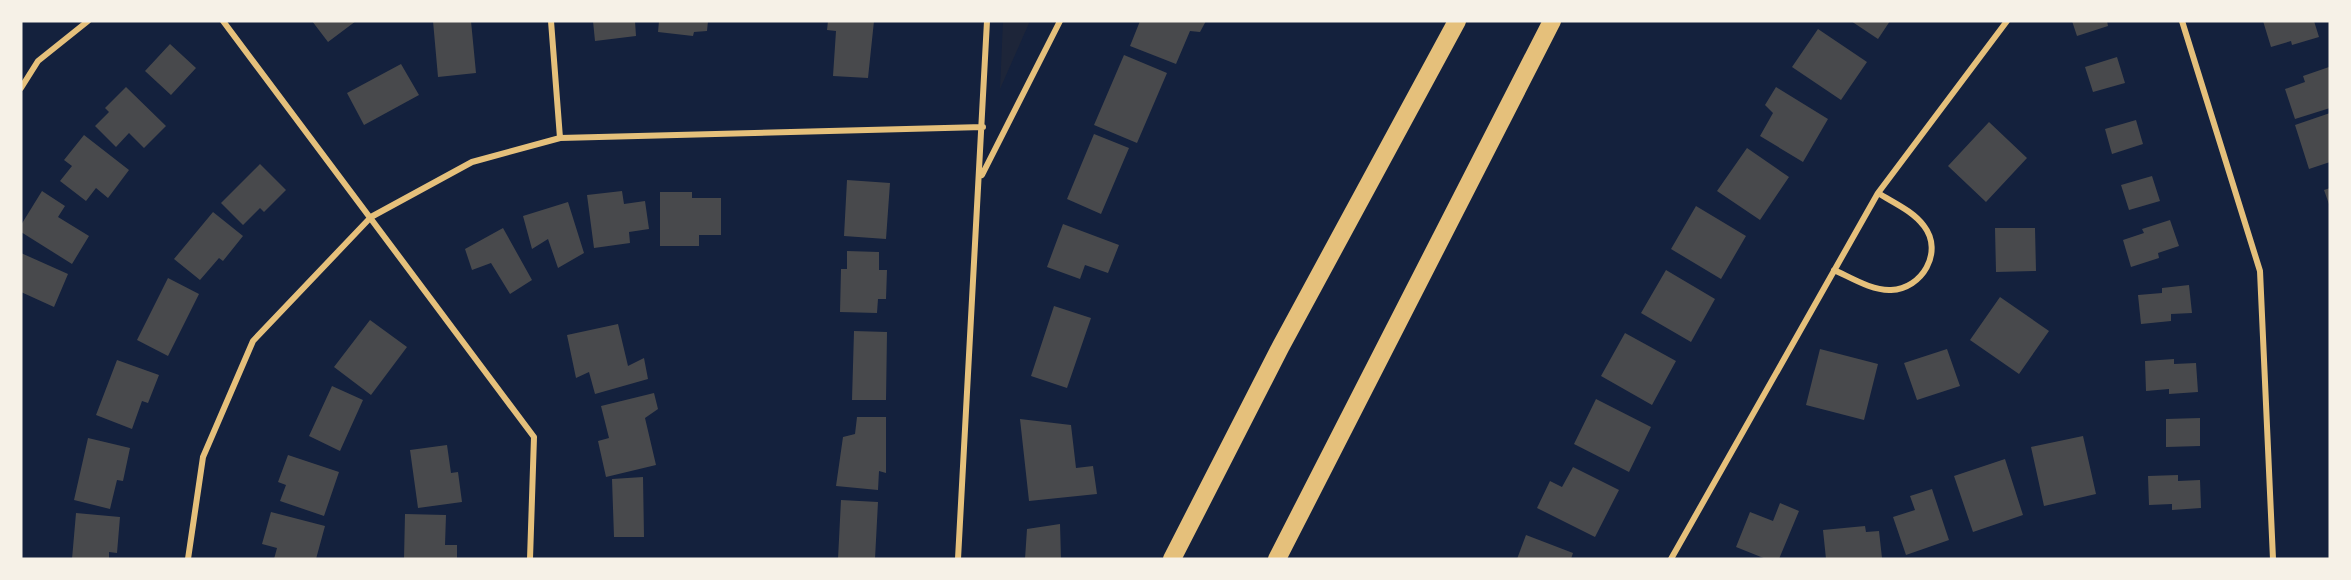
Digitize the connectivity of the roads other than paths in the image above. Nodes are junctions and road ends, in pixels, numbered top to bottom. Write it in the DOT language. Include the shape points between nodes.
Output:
graph roads {
  1 [pos="88,21"];
  2 [pos="223,21"];
  3 [pos="551,21"];
  4 [pos="987,21"];
  5 [pos="1060,21"];
  6 [pos="1456,21"];
  7 [pos="1552,21"];
  8 [pos="2007,21"];
  9 [pos="2182,21"];
  10 [pos="21,88"];
  11 [pos="983,127"];
  12 [pos="560,138"];
  13 [pos="980,178"];
  14 [pos="1878,193"];
  15 [pos="370,217"];
  16 [pos="1834,270"];
  17 [pos="188,559"];
  18 [pos="530,559"];
  19 [pos="958,559"];
  20 [pos="1172,559"];
  21 [pos="1277,559"];
  22 [pos="1671,559"];
  23 [pos="2273,559"];
  1 -- 10 [label="street" via="38,61"];
  2 -- 15 [label="street"];
  3 -- 12 [label="street"];
  4 -- 11 [label="street"];
  5 -- 13 [label="street"];
  6 -- 20 [label="highway"];
  7 -- 21 [label="highway"];
  8 -- 14 [label="street"];
  9 -- 23 [label="street" via="2260,271"];
  11 -- 12 [label="street"];
  11 -- 13 [label="street"];
  12 -- 15 [label="street" via="472,162"];
  13 -- 19 [label="street"];
  14 -- 16 [label="street"];
  14 -- 16 [label="street" via="1926,228 1931,256 1926,270 1917,281 1890,290 1875,288"];
  15 -- 17 [label="street" via="253,341 203,457"];
  15 -- 18 [label="street" via="534,437"];
  16 -- 22 [label="street"];
}
